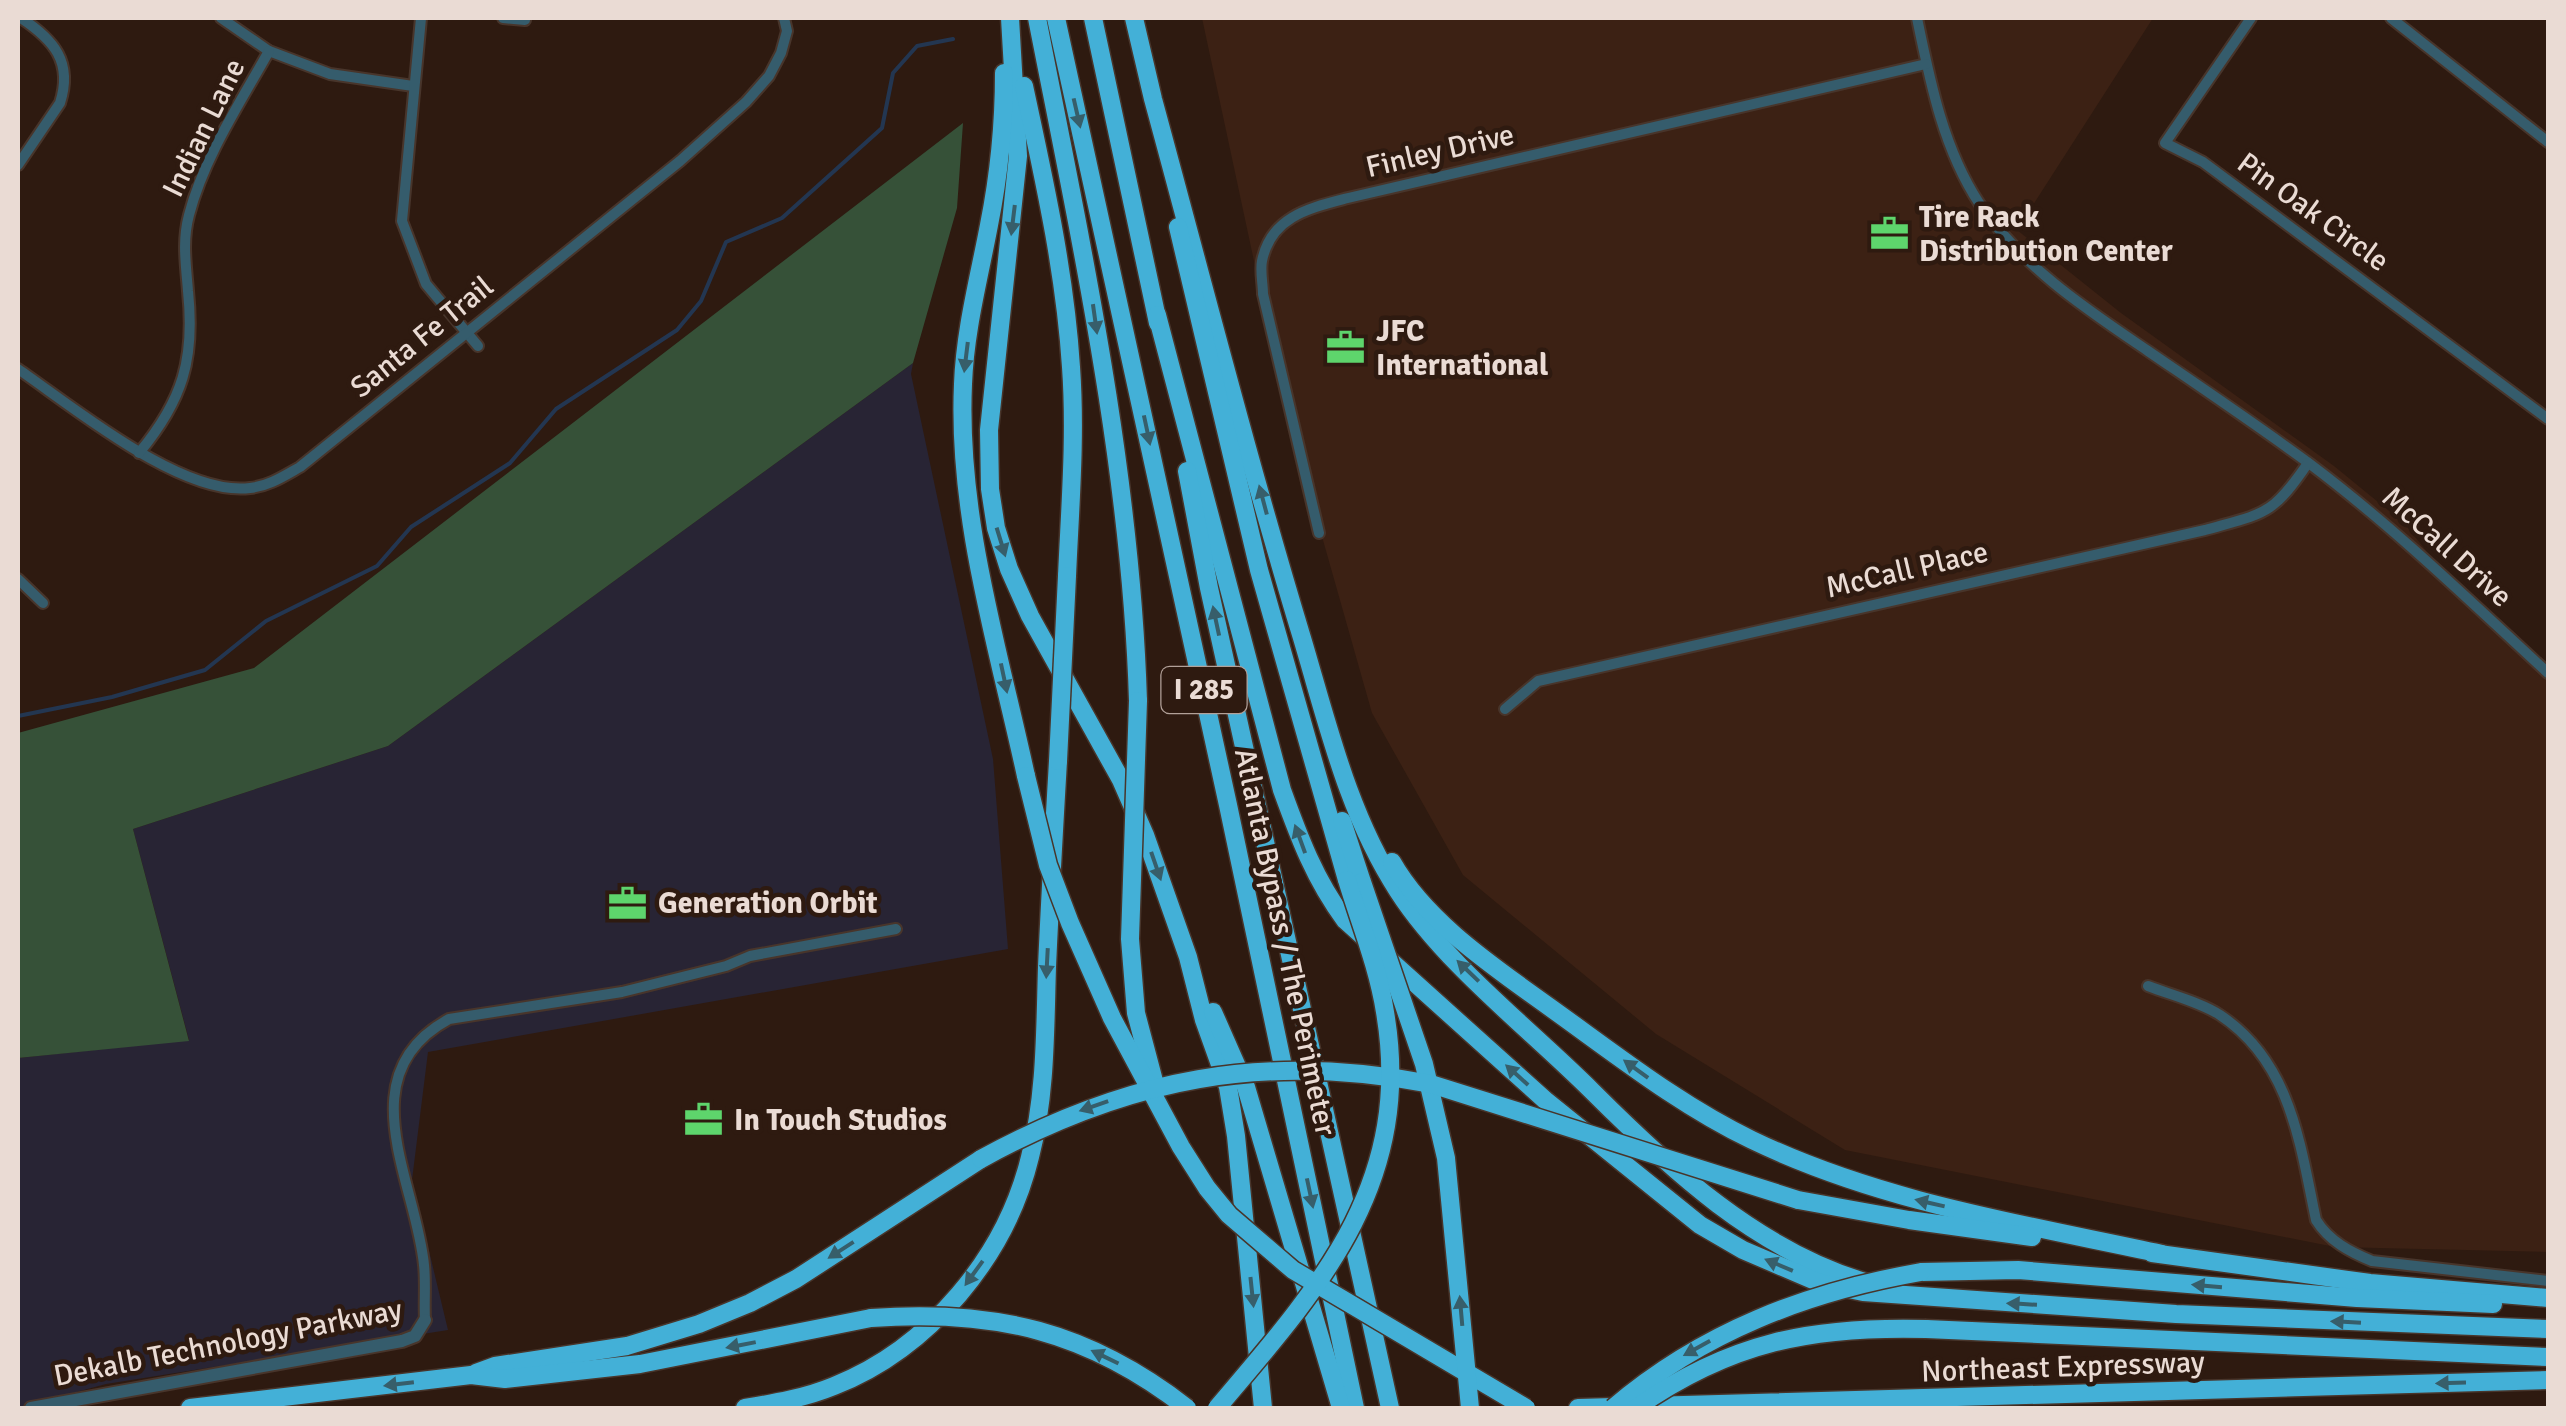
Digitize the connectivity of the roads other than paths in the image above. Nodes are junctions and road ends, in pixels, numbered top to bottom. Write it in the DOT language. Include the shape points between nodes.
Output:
graph roads {
  1 [pos="24,18"];
  2 [pos="222,18"];
  3 [pos="421,18"];
  4 [pos="503,18"];
  5 [pos="784,18"];
  6 [pos="1002,18"];
  7 [pos="1010,18"];
  8 [pos="1037,18"];
  9 [pos="1056,18"];
  10 [pos="1093,18"];
  11 [pos="1134,18"];
  12 [pos="1917,18"];
  13 [pos="2251,18"];
  14 [pos="2391,18"];
  15 [pos="526,20"];
  16 [pos="270,51"];
  17 [pos="1926,64"];
  18 [pos="413,86"];
  19 [pos="1153,99"];
  20 [pos="2548,142"];
  21 [pos="18,165"];
  22 [pos="1157,315"];
  23 [pos="466,332"];
  24 [pos="478,346"];
  25 [pos="18,369"];
  26 [pos="2548,419"];
  27 [pos="140,453"];
  28 [pos="2308,463"];
  29 [pos="1319,532"];
  30 [pos="18,579"];
  31 [pos="43,603"];
  32 [pos="2548,673"];
  33 [pos="1505,709"];
  34 [pos="1335,746"];
  35 [pos="1355,881"];
  36 [pos="896,929"];
  37 [pos="1188,957"];
  38 [pos="2148,986"];
  39 [pos="1162,1110"];
  40 [pos="2162,1254"];
  41 [pos="2548,1281"];
  42 [pos="1907,1294"];
  43 [pos="2548,1298"];
  44 [pos="2548,1306"];
  45 [pos="424,1320"];
  46 [pos="2548,1329"];
  47 [pos="2548,1357"];
  48 [pos="1337,1364"];
  49 [pos="471,1376"];
  50 [pos="2548,1380"];
  51 [pos="31,1408"];
  52 [pos="190,1408"];
  53 [pos="745,1408"];
  54 [pos="1187,1408"];
  55 [pos="1217,1408"];
  56 [pos="1263,1408"];
  57 [pos="1341,1408"];
  58 [pos="1355,1408"];
  59 [pos="1390,1408"];
  60 [pos="1470,1408"];
  61 [pos="1526,1408"];
  62 [pos="1578,1408"];
  63 [pos="1613,1408"];
  64 [pos="1636,1408"];
  1 -- 21 [label="street" via="54,43 63,92"];
  2 -- 16 [label="street"];
  3 -- 18 [label="street"];
  4 -- 15 [label="street"];
  5 -- 23 [label="street, Santa Fe Trail" via="781,53 746,102"];
  6 -- 39 [label="highway, one-way, bridge" via="1002,143 972,308 962,425 972,531 1048,865 1112,1018"];
  7 -- 37 [label="highway, one-way" via="1018,156 989,430 996,528 1030,616 1121,780"];
  7 -- 53 [label="highway, one-way, bridge" via="1060,263 1072,368 1058,761 1038,1117 1030,1159 972,1279 909,1344 834,1386"];
  8 -- 39 [label="highway, one-way, bridge" via="1090,288 1129,553 1138,701 1130,939 1136,1013"];
  9 -- 48 [label="highway, Atlanta Bypass / The Perimeter / I 285, one-way" via="1220,766"];
  10 -- 22 [label="highway, Atlanta Bypass / The Perimeter / I 285"];
  11 -- 19 [label="highway"];
  12 -- 17 [label="street, McCall Drive"];
  13 -- 26 [label="street, Pin Oak Circle" via="2165,143 2203,162"];
  14 -- 20 [label="street"];
  16 -- 18 [label="street" via="330,74"];
  16 -- 27 [label="street, Indian Lane" via="219,142 188,216 190,352 175,402"];
  17 -- 28 [label="street, McCall Drive" via="1965,178 2020,253 2102,320"];
  17 -- 29 [label="street, Finley Drive" via="1291,216 1262,261 1264,294"];
  18 -- 23 [label="street" via="402,221 426,284"];
  34 -- 19 [label="highway, one-way"];
  19 -- 35 [label="highway" via="1186,270 1259,570"];
  42 -- 22 [label="highway, one-way" via="1820,1283 1700,1225 1545,1100 1345,920 1308,860 1282,790"];
  59 -- 22 [label="highway, Atlanta Bypass / The Perimeter / I 285, one-way" via="1213,607"];
  23 -- 24 [label="street"];
  23 -- 27 [label="street, Santa Fe Trail" via="270,484 219,484"];
  25 -- 27 [label="street, Santa Fe Trail"];
  28 -- 32 [label="street, McCall Drive" via="2432,563"];
  28 -- 33 [label="street, McCall Place" via="2283,500 2262,514 1538,681"];
  30 -- 31 [label="street"];
  40 -- 34 [label="highway, one-way" via="1876,1189 1722,1124 1654,1082 1444,926 1396,869"];
  42 -- 34 [label="highway, one-way" via="1791,1251 1728,1212 1652,1150 1426,928 1354,811"];
  35 -- 55 [label="highway, bridge" via="1389,1036 1390,1102 1379,1167 1342,1247"];
  60 -- 35 [label="highway, one-way, bridge" via="1446,1158 1424,1064"];
  36 -- 45 [label="street, Dekalb Technology Parkway" via="750,956 622,992 449,1019 431,1029 401,1067 393,1106 424,1264"];
  37 -- 48 [label="highway" via="1246,1087"];
  37 -- 56 [label="highway, one-way" via="1228,1087"];
  38 -- 41 [label="street" via="2219,1014 2266,1061 2293,1114 2316,1220 2351,1252 2372,1261"];
  39 -- 61 [label="highway, bridge" via="1207,1188 1264,1248"];
  40 -- 43 [label="highway" via="2370,1283"];
  40 -- 49 [label="highway, one-way, bridge" via="1798,1200 1431,1084 1309,1069 1231,1073 1156,1086 1053,1122 981,1160 796,1280 699,1324 627,1346 496,1366"];
  46 -- 42 [label="highway, one-way" via="2176,1314"];
  44 -- 63 [label="highway, one-way, bridge" via="2018,1270 1921,1272 1798,1302 1736,1328 1690,1350"];
  45 -- 51 [label="street, Dekalb Technology Parkway" via="415,1336 402,1341"];
  47 -- 64 [label="highway, bridge" via="1886,1328 1752,1347 1714,1361"];
  48 -- 57 [label="highway"];
  48 -- 58 [label="highway, Atlanta Bypass / The Perimeter / I 285"];
  49 -- 52 [label="highway, one-way"];
  54 -- 49 [label="highway, one-way, bridge" via="1144,1377 1048,1332 920,1314 640,1364 505,1379"];
  50 -- 62 [label="highway, Northeast Expressway, one-way"];
}
